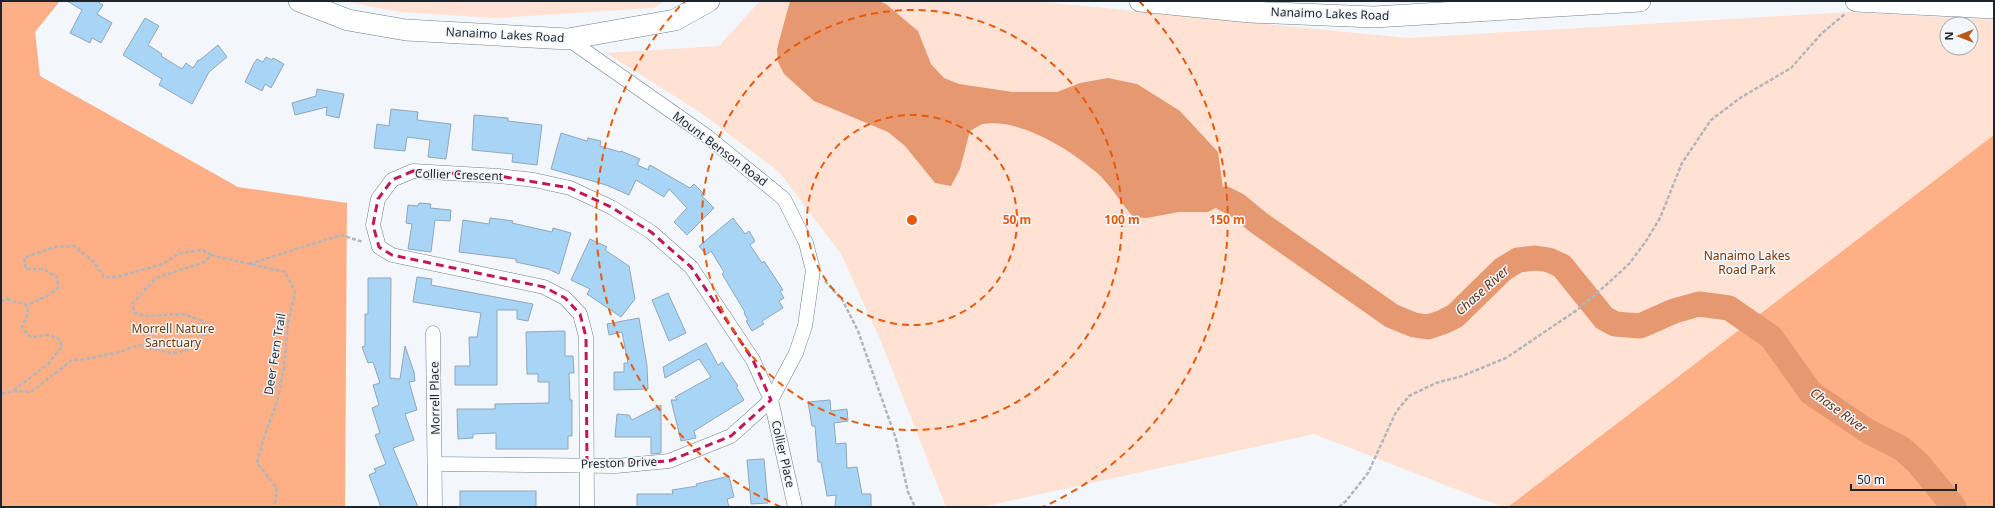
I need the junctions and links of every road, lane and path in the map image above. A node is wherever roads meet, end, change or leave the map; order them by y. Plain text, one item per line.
1 (299, 1) edge
2 (709, 1) edge
3 (1140, 1) edge
4 (1640, 1) edge
5 (1862, 1) edge
6 (1994, 8) edge
7 (568, 39) junction
8 (379, 247) junction
9 (211, 255) junction
10 (249, 264) junction
11 (812, 265) junction
12 (809, 299) joint
13 (1, 301) edge
14 (26, 305) junction
15 (433, 333) dead end
16 (14, 391) junction
17 (1, 394) edge
18 (771, 400) junction
19 (435, 464) junction
20 (587, 465) junction
21 (275, 507) edge
22 (435, 507) edge
23 (587, 507) edge
24 (795, 507) edge
25 (915, 507) edge
26 (1339, 507) edge

1 - 7 street, Nanaimo Lakes Road
2 - 7 street, Nanaimo Lakes Road
3 - 4 street, Nanaimo Lakes Road
5 - 6 street
5 - 26 path
7 - 11 street, Mount Benson Road
8 - 10 path
8 - 18 street, Collier Crescent
8 - 20 street
9 - 10 path, Deer Fern Trail
9 - 14 path, Deer Fern Trail
9 - 16 path
10 - 21 path, Deer Fern Trail
11 - 12 street, Mount Benson Road
11 - 25 path
12 - 18 street, Preston Drive
13 - 14 path
14 - 16 path
15 - 19 street, Morrell Place
16 - 17 path
18 - 20 street, Preston Drive
18 - 24 street, Collier Place
19 - 20 street, Preston Drive
19 - 22 street, Morrell Place
20 - 23 street

